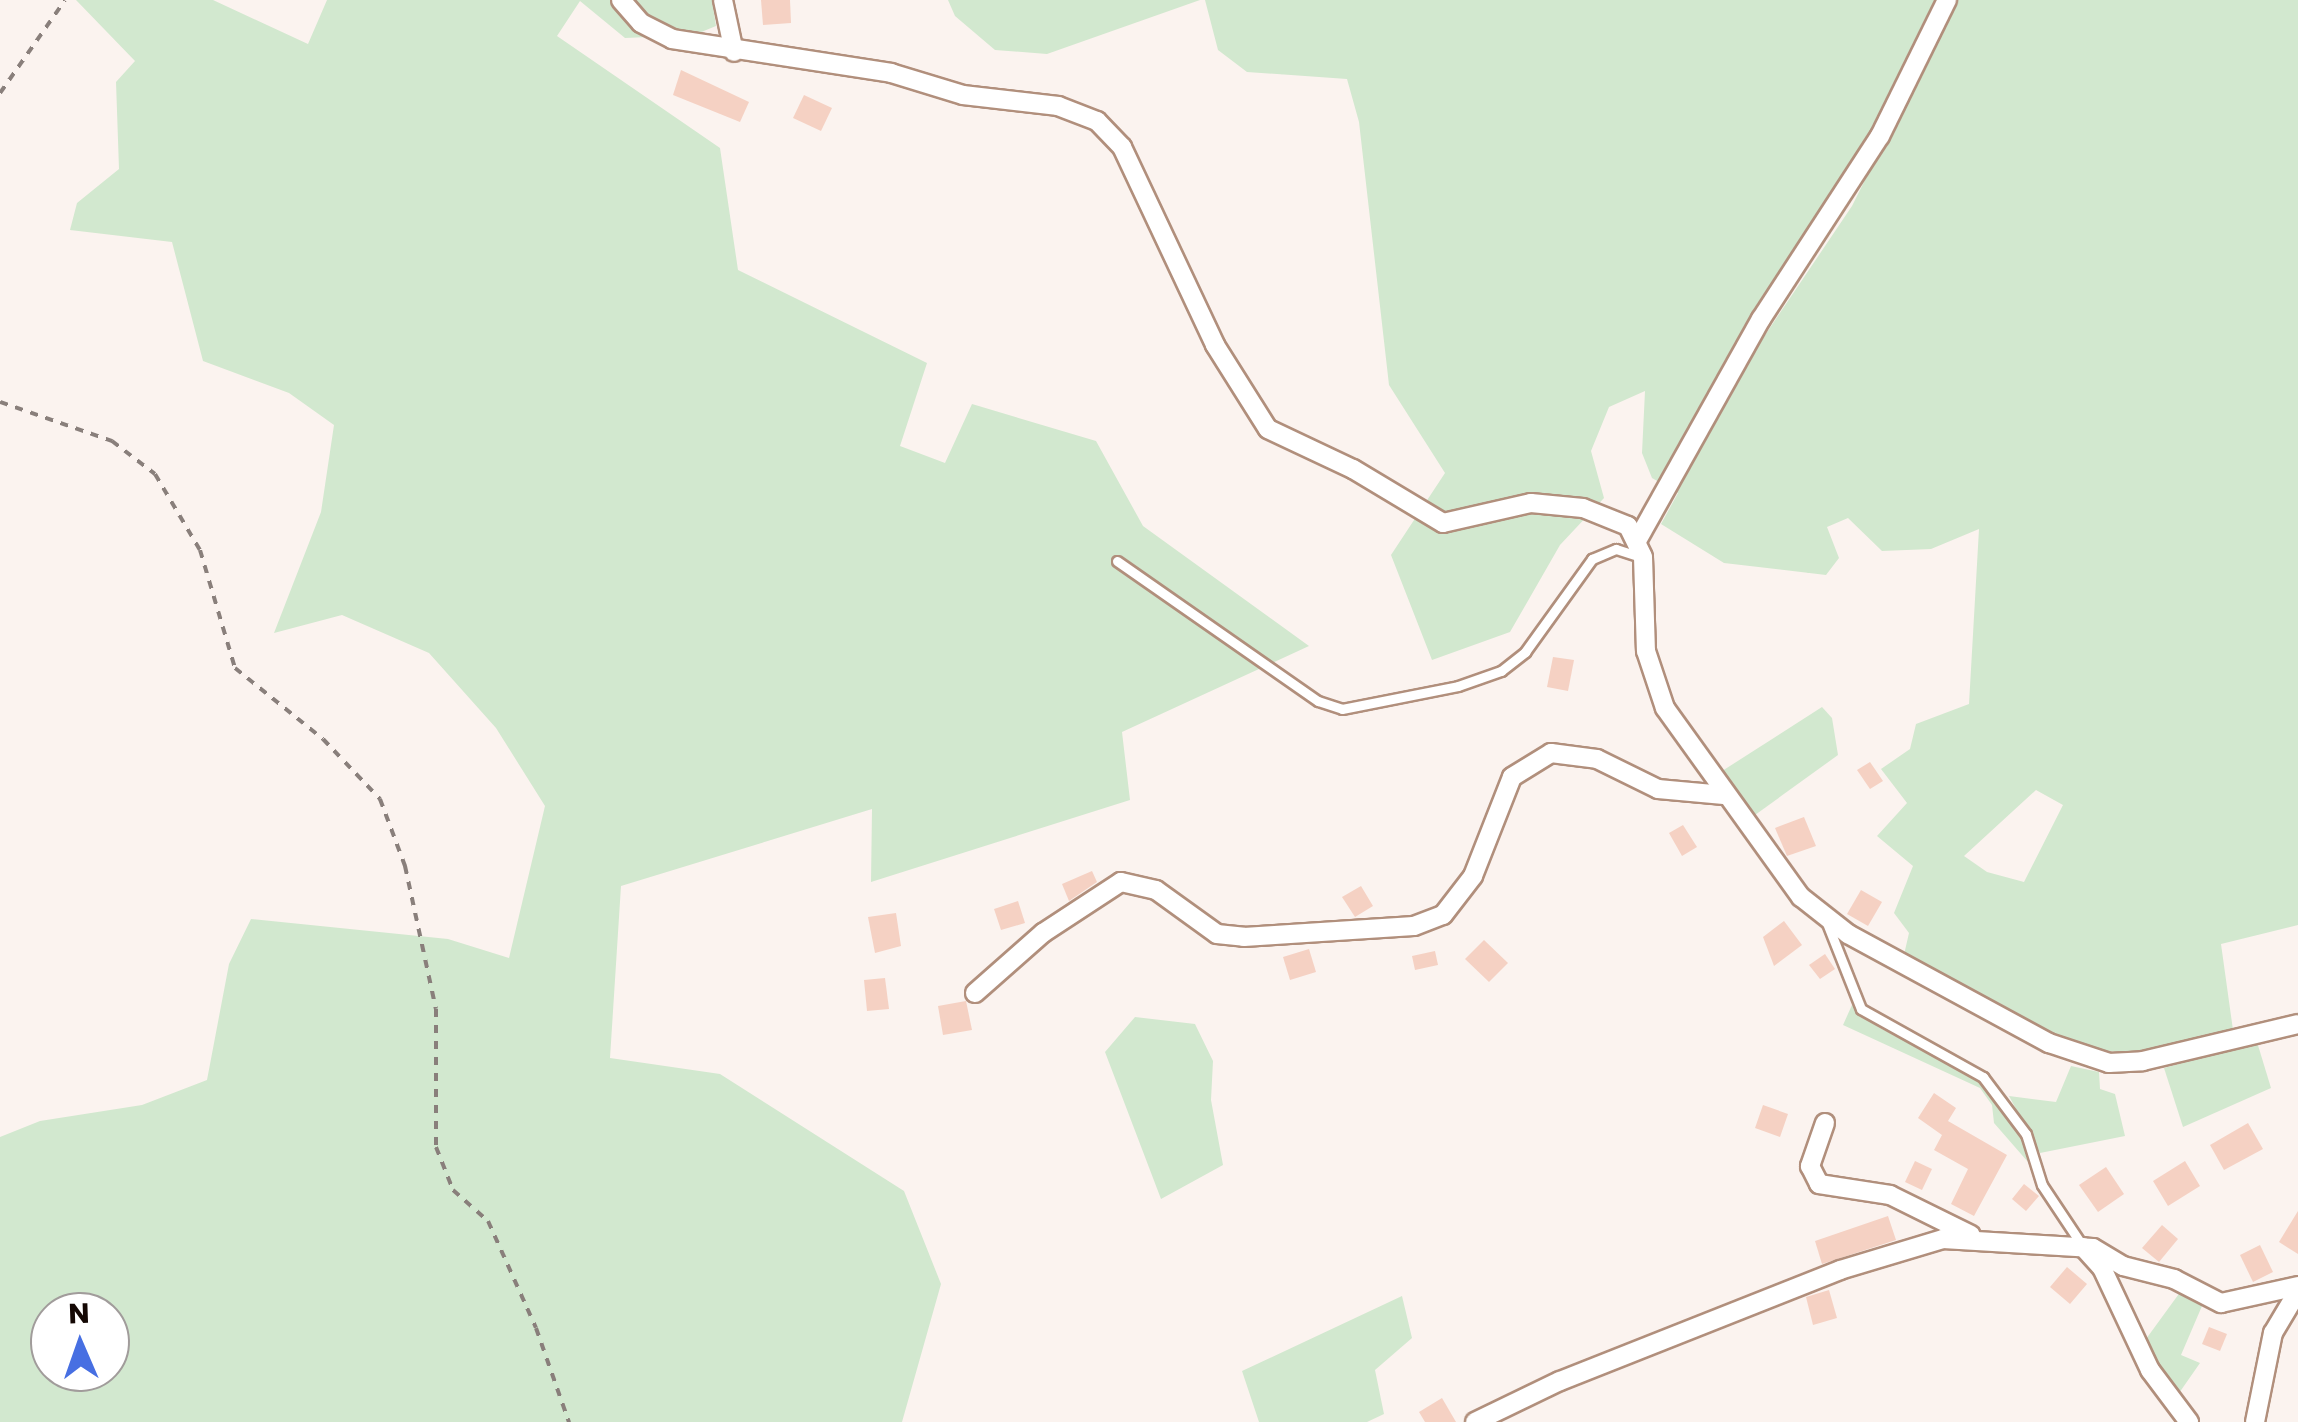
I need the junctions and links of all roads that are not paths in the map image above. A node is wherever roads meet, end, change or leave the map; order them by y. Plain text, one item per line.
1 (622, 0) edge
2 (722, 0) edge
3 (1947, 0) edge
4 (734, 52) junction
5 (1640, 548) junction
6 (1117, 561) dead end
7 (1724, 795) junction
8 (1826, 921) junction
9 (975, 993) dead end
10 (2298, 1024) edge
11 (1824, 1123) dead end
12 (1972, 1236) junction
13 (2083, 1247) junction
14 (2298, 1288) edge
15 (1475, 1422) edge
16 (2189, 1422) edge
17 (2255, 1422) edge

1 - 4 street
2 - 4 street
3 - 5 street
4 - 5 street
5 - 6 lane
5 - 7 street
7 - 8 street
7 - 9 street
8 - 10 street
8 - 13 lane
11 - 12 street
12 - 13 street
12 - 15 street
13 - 14 street
13 - 16 street
14 - 17 street

